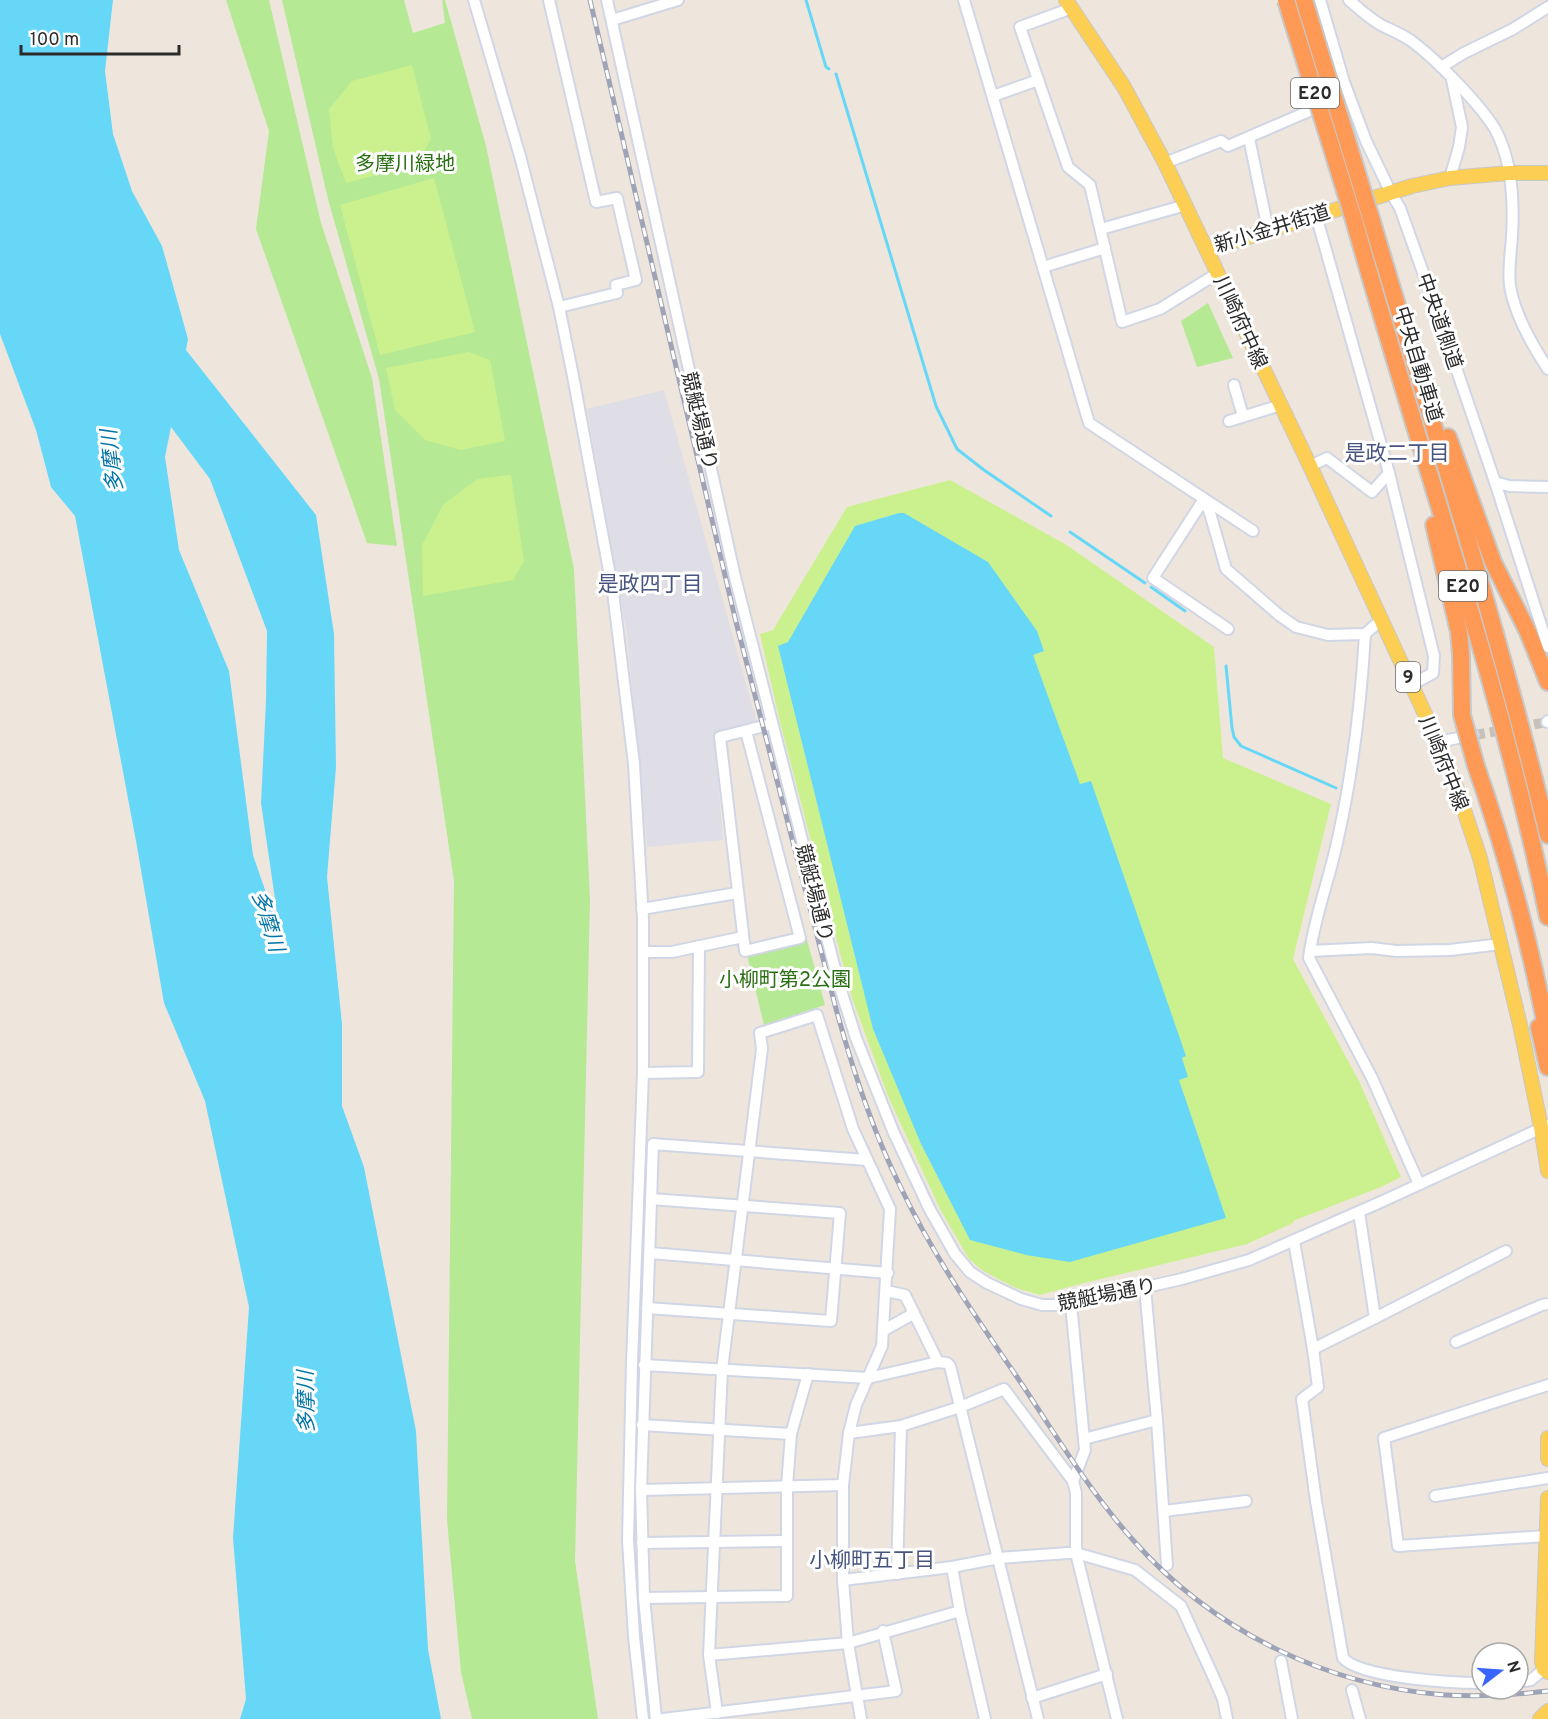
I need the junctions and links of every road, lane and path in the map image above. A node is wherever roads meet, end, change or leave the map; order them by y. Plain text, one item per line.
1 (474, 0) edge
2 (549, 0) edge
3 (607, 0) edge
4 (678, 0) edge
5 (964, 0) edge
6 (1286, 0) edge
7 (1304, 0) edge
8 (1320, 0) edge
9 (1349, 0) edge
10 (1070, 4) edge
11 (1548, 7) edge
12 (612, 20) junction
13 (1441, 67) junction
14 (1038, 80) junction
15 (1452, 80) junction
16 (1349, 95) junction
17 (993, 96) junction
18 (1249, 138) junction
19 (1165, 163) junction
20 (1509, 173) junction
21 (1548, 173) edge
22 (1450, 178) junction
23 (1390, 193) junction
24 (1186, 205) junction
25 (1316, 215) junction
26 (1101, 229) junction
27 (1268, 230) junction
28 (1380, 247) junction
29 (1105, 249) junction
30 (1207, 250) junction
31 (1365, 260) junction
32 (1043, 267) junction
33 (1218, 273) junction
34 (558, 307) junction
35 (1548, 369) edge
36 (1234, 385) dead end
37 (1281, 405) junction
38 (1244, 416) junction
39 (1229, 421) dead end
40 (1310, 465) junction
41 (1389, 472) junction
42 (1495, 482) junction
43 (1548, 488) edge
44 (1204, 499) junction
45 (1253, 531) dead end
46 (1381, 620) junction
47 (1228, 629) dead end
48 (1365, 634) junction
49 (1548, 647) edge
50 (1548, 682) edge
51 (1412, 685) junction
52 (772, 724) junction
53 (746, 731) junction
54 (1475, 735) tunnel mouth
55 (1438, 742) junction
56 (1548, 835) edge
57 (737, 893) junction
58 (642, 909) junction
59 (1548, 916) edge
60 (743, 938) junction
61 (1501, 944) junction
62 (699, 946) junction
63 (1310, 951) junction
64 (643, 952) junction
65 (1539, 991) junction
66 (1548, 1036) edge
67 (1548, 1067) edge
68 (643, 1073) junction
69 (1545, 1126) edge
70 (749, 1152) junction
71 (867, 1160) junction
72 (1548, 1171) edge
73 (1419, 1184) junction
74 (651, 1199) junction
75 (741, 1206) junction
76 (1359, 1212) junction
77 (1294, 1241) junction
78 (1506, 1251) dead end
79 (650, 1253) junction
80 (735, 1260) junction
81 (835, 1269) junction
82 (888, 1273) junction
83 (1145, 1288) junction
84 (886, 1291) junction
85 (1071, 1304) junction
86 (1548, 1304) edge
87 (647, 1308) junction
88 (728, 1314) junction
89 (913, 1314) junction
90 (1375, 1318) junction
91 (884, 1330) junction
92 (1456, 1342) dead end
93 (1313, 1349) junction
94 (938, 1362) junction
95 (644, 1365) junction
96 (722, 1370) junction
97 (808, 1374) junction
98 (868, 1378) junction
99 (1548, 1385) edge
100 (960, 1407) junction
101 (1157, 1420) junction
102 (642, 1425) junction
103 (901, 1426) junction
104 (720, 1429) junction
105 (849, 1433) junction
106 (790, 1434) junction
107 (1084, 1438) junction
108 (1548, 1438) edge
109 (1548, 1459) edge
110 (1548, 1478) edge
111 (1073, 1480) junction
112 (843, 1485) junction
113 (787, 1486) junction
114 (717, 1488) junction
115 (641, 1490) junction
116 (1434, 1496) dead end
117 (1548, 1498) edge
118 (1246, 1502) dead end
119 (1164, 1511) junction
120 (1546, 1536) junction
121 (787, 1541) junction
122 (715, 1542) junction
123 (642, 1543) junction
124 (1076, 1553) junction
125 (999, 1558) junction
126 (1167, 1565) dead end
127 (952, 1567) junction
128 (897, 1574) junction
129 (843, 1580) junction
130 (713, 1597) junction
131 (644, 1598) junction
132 (960, 1611) junction
133 (884, 1631) junction
134 (848, 1643) junction
135 (709, 1655) junction
136 (1281, 1661) dead end
137 (1546, 1670) edge
138 (1107, 1674) junction
139 (1530, 1680) edge
140 (1470, 1683) edge
141 (1352, 1690) dead end
142 (856, 1696) junction
143 (1032, 1698) junction
144 (1548, 1711) edge
145 (717, 1713) junction
146 (643, 1719) edge
147 (656, 1719) edge
148 (663, 1719) edge
149 (861, 1719) edge
150 (985, 1719) edge
151 (1038, 1719) edge
152 (1117, 1719) edge
153 (1227, 1719) edge
154 (1292, 1719) edge
155 (1360, 1719) edge
156 (1540, 1719) edge

1 - 34 street
2 - 34 street
3 - 12 street, 競艇場通り
4 - 12 street
5 - 17 street
6 - 31 highway, 中央自動車道 / E20, bridge
7 - 28 highway, 中央自動車道 / E20, bridge
8 - 16 street, 中央道側道
9 - 13 street
10 - 14 street
10 - 19 main road, 新小金井街道
11 - 13 street
12 - 52 street, 競艇場通り
13 - 15 street
14 - 17 street
14 - 26 street
15 - 20 street
15 - 22 street
16 - 18 street
16 - 23 street, 中央道側道
17 - 32 street
18 - 19 street
18 - 27 street
19 - 24 main road, 新小金井街道
20 - 21 main road, 新小金井街道
20 - 22 main road, 新小金井街道
20 - 35 street
22 - 23 main road, 新小金井街道
23 - 25 main road, 新小金井街道
23 - 42 street, 中央道側道
24 - 26 street
24 - 30 main road, 新小金井街道
25 - 27 main road, 新小金井街道
25 - 41 street
26 - 29 street
27 - 30 main road, 新小金井街道
28 - 50 highway
28 - 56 highway, 中央自動車道 / E20
29 - 32 street
29 - 33 street
30 - 33 main road, 川崎府中線 / 9
31 - 59 highway, 中央自動車道 / E20
31 - 65 highway, bridge
32 - 44 street
33 - 37 main road, 川崎府中線 / 9
34 - 58 street
36 - 38 street
37 - 38 street
37 - 40 main road, 川崎府中線 / 9
38 - 39 street
40 - 41 street
40 - 46 main road, 川崎府中線 / 9
41 - 51 street
42 - 43 street
42 - 49 street, 中央道側道
44 - 45 street
44 - 47 street
44 - 48 street
46 - 48 street
46 - 51 main road, 川崎府中線 / 9
48 - 63 street
51 - 55 main road, 川崎府中線 / 9
52 - 53 street
52 - 85 street, 競艇場通り
53 - 57 street
53 - 60 street
54 - 55 street
55 - 61 main road, 川崎府中線 / 9
57 - 58 street
57 - 60 street
58 - 64 street
60 - 62 street
61 - 63 street
61 - 69 main road, 川崎府中線 / 9
62 - 64 street
62 - 68 street
63 - 73 street
64 - 68 street
65 - 66 highway
65 - 67 highway
68 - 146 street
69 - 72 main road, 川崎府中線 / 9
69 - 73 street, 競艇場通り
70 - 71 street
70 - 71 street
70 - 74 street
70 - 75 street
71 - 82 street
73 - 76 street, 競艇場通り
74 - 75 street
74 - 79 street
75 - 80 street
75 - 81 street
76 - 77 street, 競艇場通り
76 - 90 street
77 - 83 street, 競艇場通り
77 - 93 street
78 - 90 street
79 - 80 street
79 - 87 street
80 - 81 street
80 - 88 street
81 - 82 street
81 - 88 street
82 - 84 street
83 - 85 street, 競艇場通り
83 - 101 street
84 - 89 street
84 - 91 street
85 - 107 street
86 - 92 street
87 - 88 street
87 - 95 street
88 - 96 street
89 - 91 street
89 - 94 street
90 - 93 street
91 - 98 street
93 - 140 street
94 - 98 street
94 - 100 street
95 - 96 street
95 - 102 street
96 - 97 street
96 - 104 street
97 - 98 street
97 - 106 street
98 - 105 street
99 - 120 street
100 - 103 street
100 - 111 street
100 - 125 street
101 - 107 street
101 - 119 street
102 - 104 street
102 - 115 street
103 - 105 street
103 - 128 street
104 - 106 street
104 - 114 street
105 - 112 street
106 - 113 street
107 - 111 street
108 - 109 main road
110 - 116 street
111 - 124 street
112 - 113 street
112 - 129 street
113 - 114 street
113 - 121 street
114 - 115 street
114 - 122 street
115 - 123 street
117 - 120 main road
118 - 119 street
119 - 126 street
120 - 137 main road
121 - 122 street
121 - 130 street
122 - 123 street
122 - 130 street
123 - 131 street
124 - 125 street
124 - 138 street
124 - 153 street
125 - 127 street
125 - 143 street
127 - 128 street
127 - 132 street
128 - 129 street
129 - 134 street
130 - 131 street
130 - 135 street
131 - 147 street
132 - 133 street
132 - 150 street
133 - 134 street
133 - 142 street
134 - 135 street
134 - 142 street
135 - 145 street
136 - 154 street
137 - 139 street
138 - 143 street
138 - 152 street
141 - 155 street
142 - 145 street
142 - 149 street
143 - 151 street
144 - 156 main road
145 - 148 street

